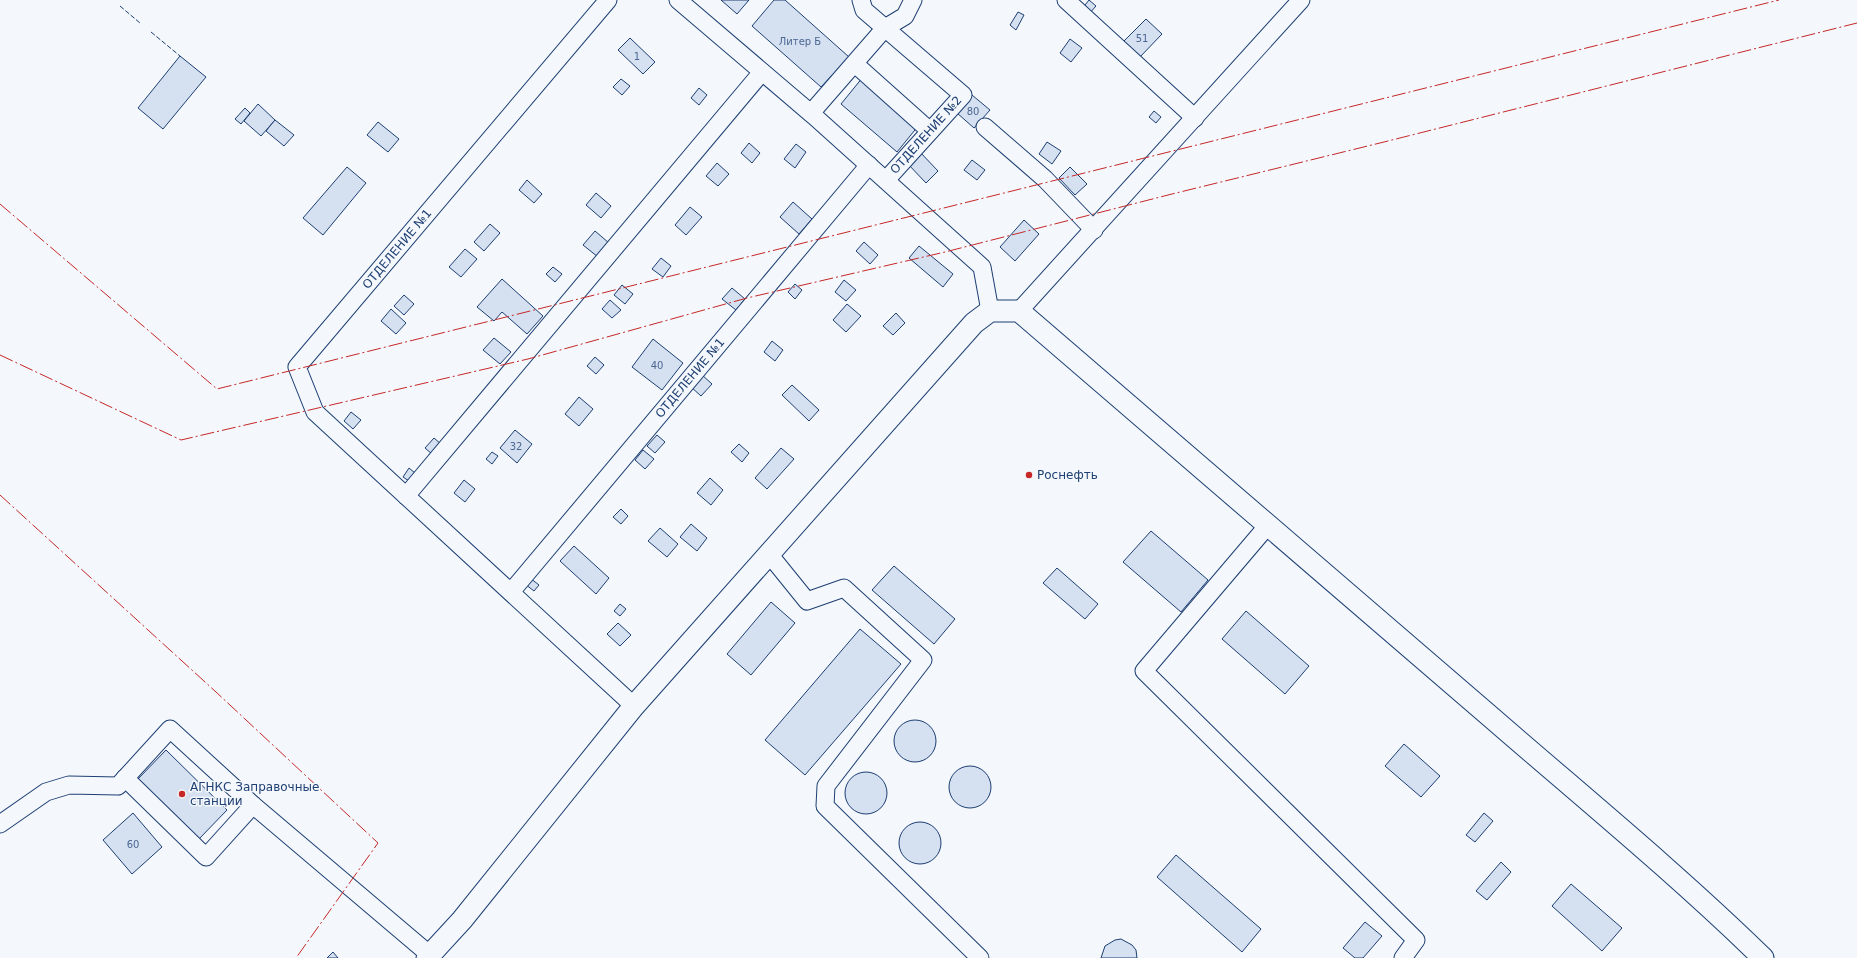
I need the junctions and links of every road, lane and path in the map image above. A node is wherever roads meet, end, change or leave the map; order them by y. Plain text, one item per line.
1 (608, 0) edge
2 (678, 0) edge
3 (861, 0) edge
4 (913, 0) edge
5 (1066, 0) edge
6 (1299, 1) edge
7 (885, 28) junction
8 (854, 64) junction
9 (762, 72) junction
10 (811, 113) junction
11 (1195, 118) junction
12 (985, 127) dead end
13 (930, 131) junction
14 (869, 165) junction
15 (886, 180) junction
16 (1094, 230) junction
17 (1019, 311) junction
18 (990, 312) junction
19 (406, 496) junction
20 (1269, 524) junction
21 (769, 554) junction
22 (511, 592) junction
23 (634, 706) junction
24 (125, 778) junction
25 (253, 805) junction
26 (0, 824) edge
27 (429, 956) edge
28 (980, 958) edge
29 (1403, 958) edge
30 (1763, 958) edge

1 - 19 street, ОТДЕЛЕНИЕ №1
2 - 9 street
3 - 7 street, ОТДЕЛЕНИЕ №2
4 - 7 street
5 - 11 street
6 - 11 street
7 - 8 street
7 - 13 street, ОТДЕЛЕНИЕ №2
8 - 10 street
8 - 13 street
9 - 10 street
9 - 19 street
10 - 14 street
11 - 16 street
12 - 16 street
13 - 15 street, ОТДЕЛЕНИЕ №2
14 - 15 street
14 - 22 street, ОТДЕЛЕНИЕ №1
15 - 18 street
16 - 17 street
17 - 18 main road
17 - 20 main road
18 - 21 main road
19 - 22 street, ОТДЕЛЕНИЕ №1
20 - 29 street
20 - 30 main road
21 - 23 main road
21 - 28 street
22 - 23 street, ОТДЕЛЕНИЕ №1
23 - 27 main road
24 - 25 street
24 - 25 street
24 - 26 street
25 - 27 street

